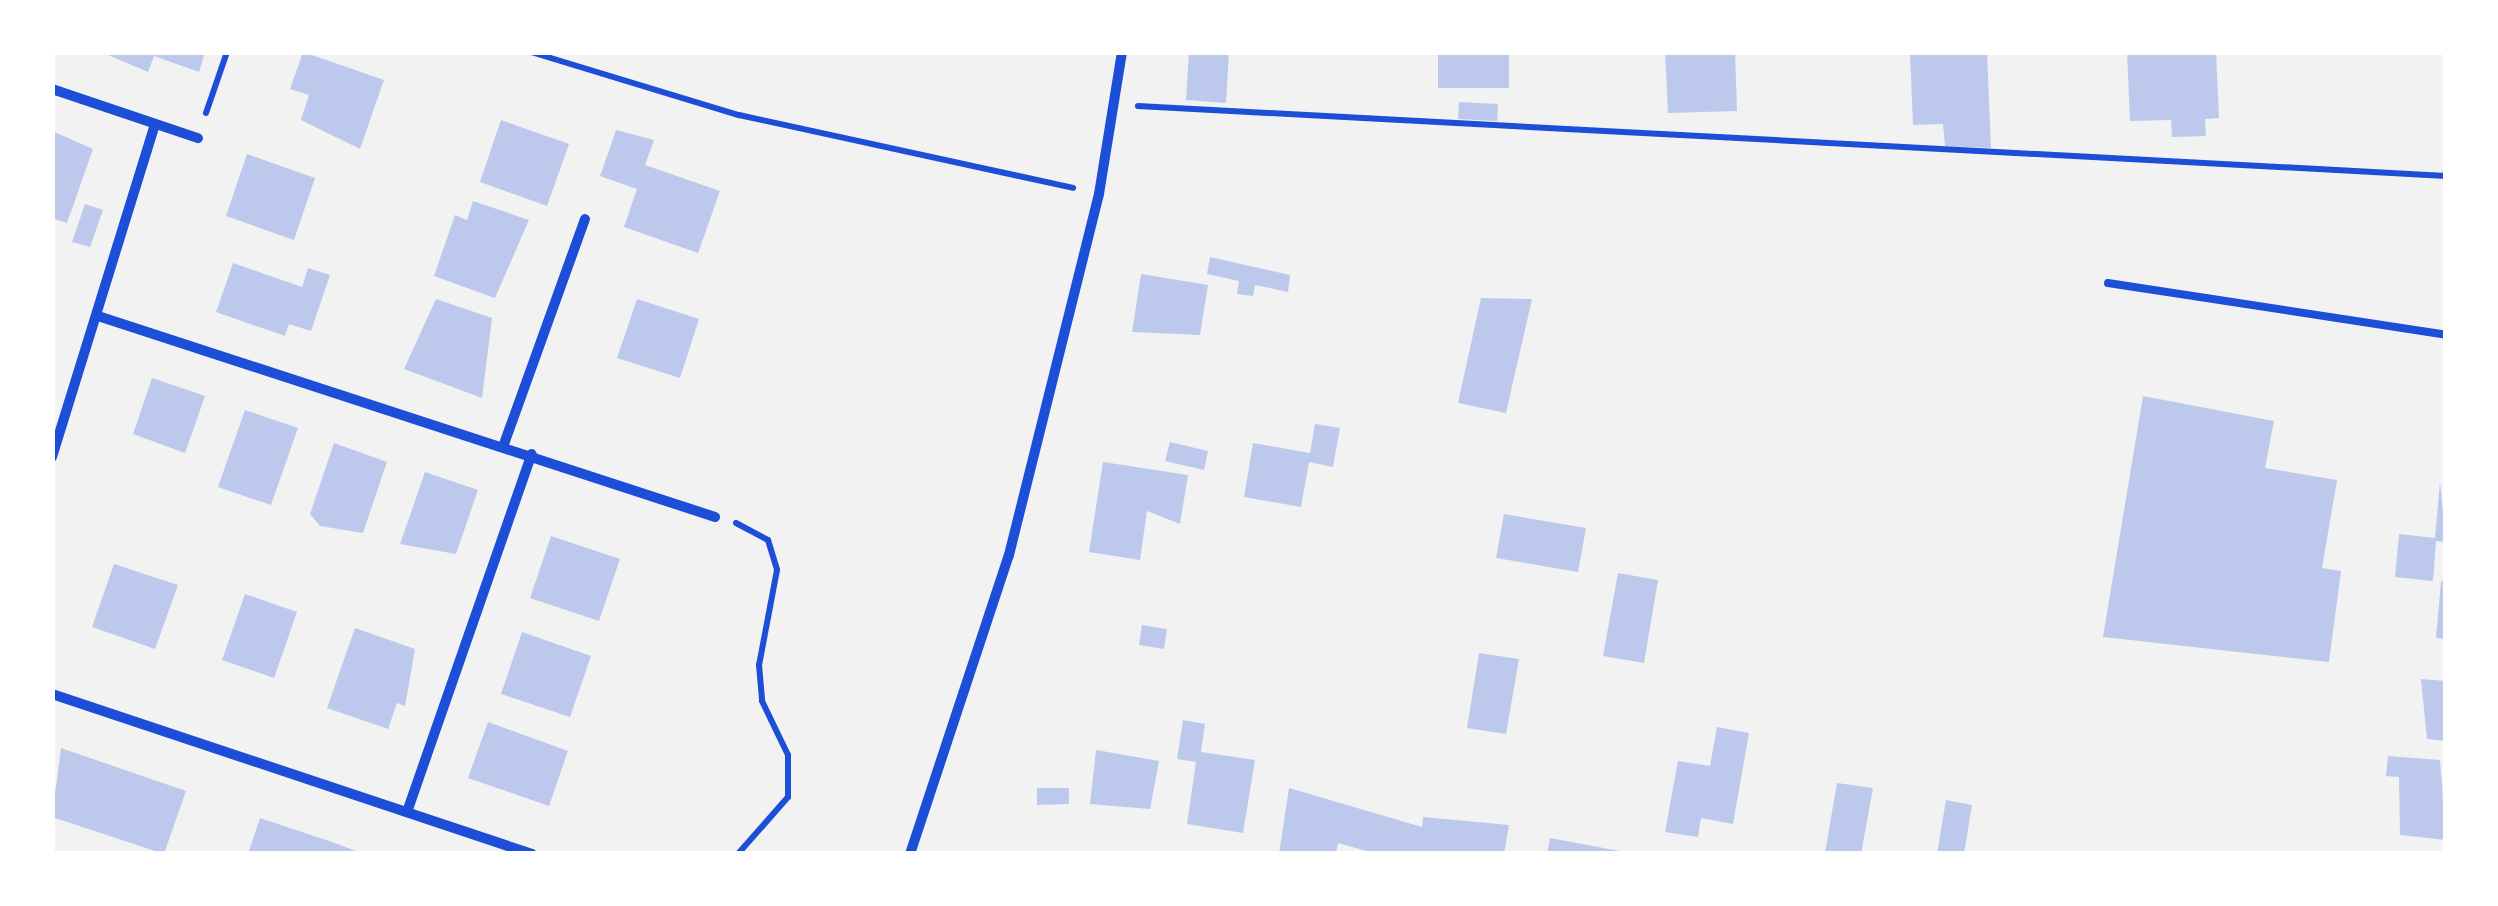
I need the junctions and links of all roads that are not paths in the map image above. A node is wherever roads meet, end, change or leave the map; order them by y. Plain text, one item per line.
1 (1122, 52) edge
2 (52, 89) edge
3 (155, 125) junction
4 (198, 138) road end
5 (585, 219) dead end
6 (2108, 283) dead end
7 (98, 316) junction
8 (2446, 335) edge
9 (504, 444) junction
10 (532, 454) junction
11 (52, 458) edge
12 (716, 517) road end
13 (52, 694) edge
14 (407, 812) junction
15 (532, 854) edge
16 (910, 854) edge

1 - 16 street
2 - 3 street
3 - 4 street
3 - 7 street
5 - 9 street
6 - 8 lane
7 - 9 street
7 - 11 street
9 - 10 street
10 - 12 street
10 - 14 street
13 - 14 street
14 - 15 street

